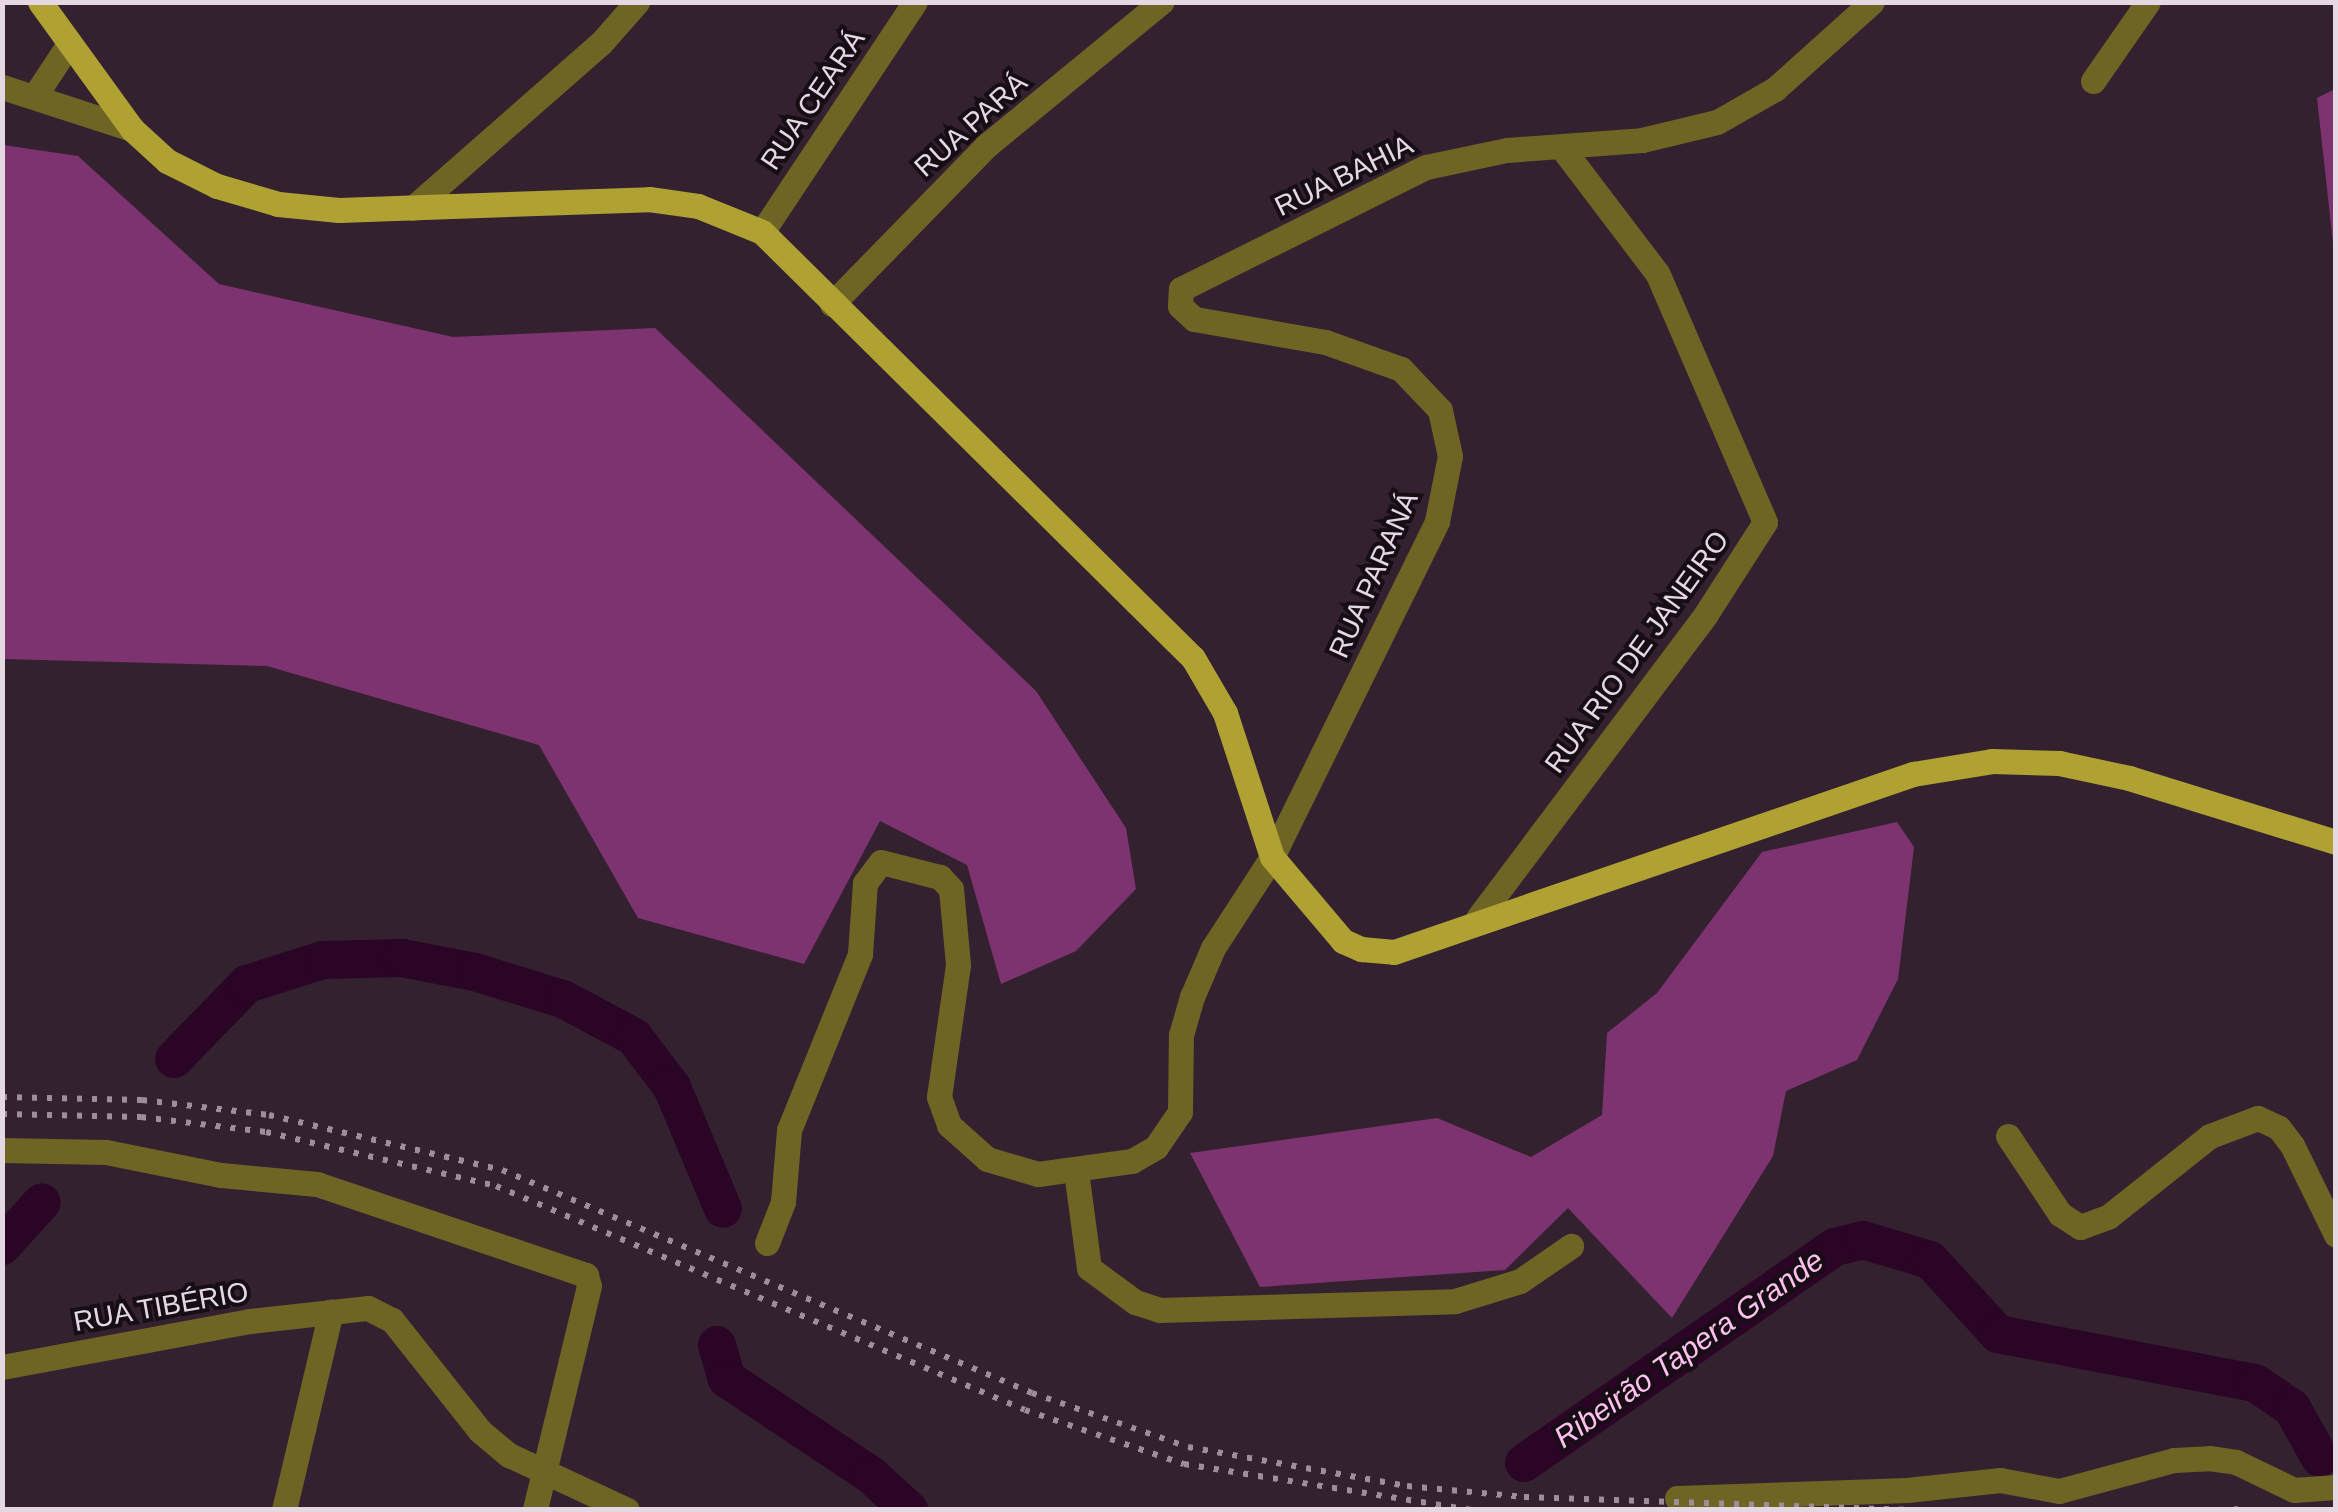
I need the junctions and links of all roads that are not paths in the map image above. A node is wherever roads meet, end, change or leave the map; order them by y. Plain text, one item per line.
1 (40, 2) edge
2 (637, 2) edge
3 (915, 2) edge
4 (1161, 2) edge
5 (1872, 2) edge
6 (2148, 2) edge
7 (69, 44) junction
8 (2093, 81) dead end
9 (2, 87) edge
10 (36, 94) junction
11 (132, 130) junction
12 (1562, 148) junction
13 (413, 208) junction
14 (762, 232) junction
15 (1218, 270) joint
16 (832, 304) junction
17 (2336, 842) edge
18 (1272, 857) junction
19 (1478, 918) junction
20 (2008, 1136) dead end
21 (2, 1150) edge
22 (1076, 1171) junction
23 (2336, 1235) edge
24 (767, 1243) dead end
25 (1571, 1246) dead end
26 (331, 1311) junction
27 (2, 1367) edge
28 (542, 1474) junction
29 (2336, 1486) edge
30 (1677, 1498) dead end
31 (284, 1510) edge
32 (535, 1510) edge
33 (627, 1510) edge

1 - 7 main road
2 - 13 street
3 - 14 street, RUA CEARÁ
4 - 16 street, RUA PARÁ
5 - 12 street, RUA BAHIA
6 - 8 street
7 - 10 street
7 - 11 main road
9 - 10 street
10 - 11 street
11 - 13 main road
12 - 15 street, RUA BAHIA
12 - 19 street, RUA RIO DE JANEIRO
13 - 14 main road
14 - 16 main road
15 - 18 street, RUA PARANÁ
16 - 18 main road
17 - 19 main road
18 - 19 main road
18 - 22 street
20 - 23 street
21 - 28 street
22 - 24 street
22 - 25 street
26 - 27 street, RUA TIBÉRIO
26 - 28 street, RUA TIBÉRIO
26 - 31 street
28 - 32 street
28 - 33 street
29 - 30 street

